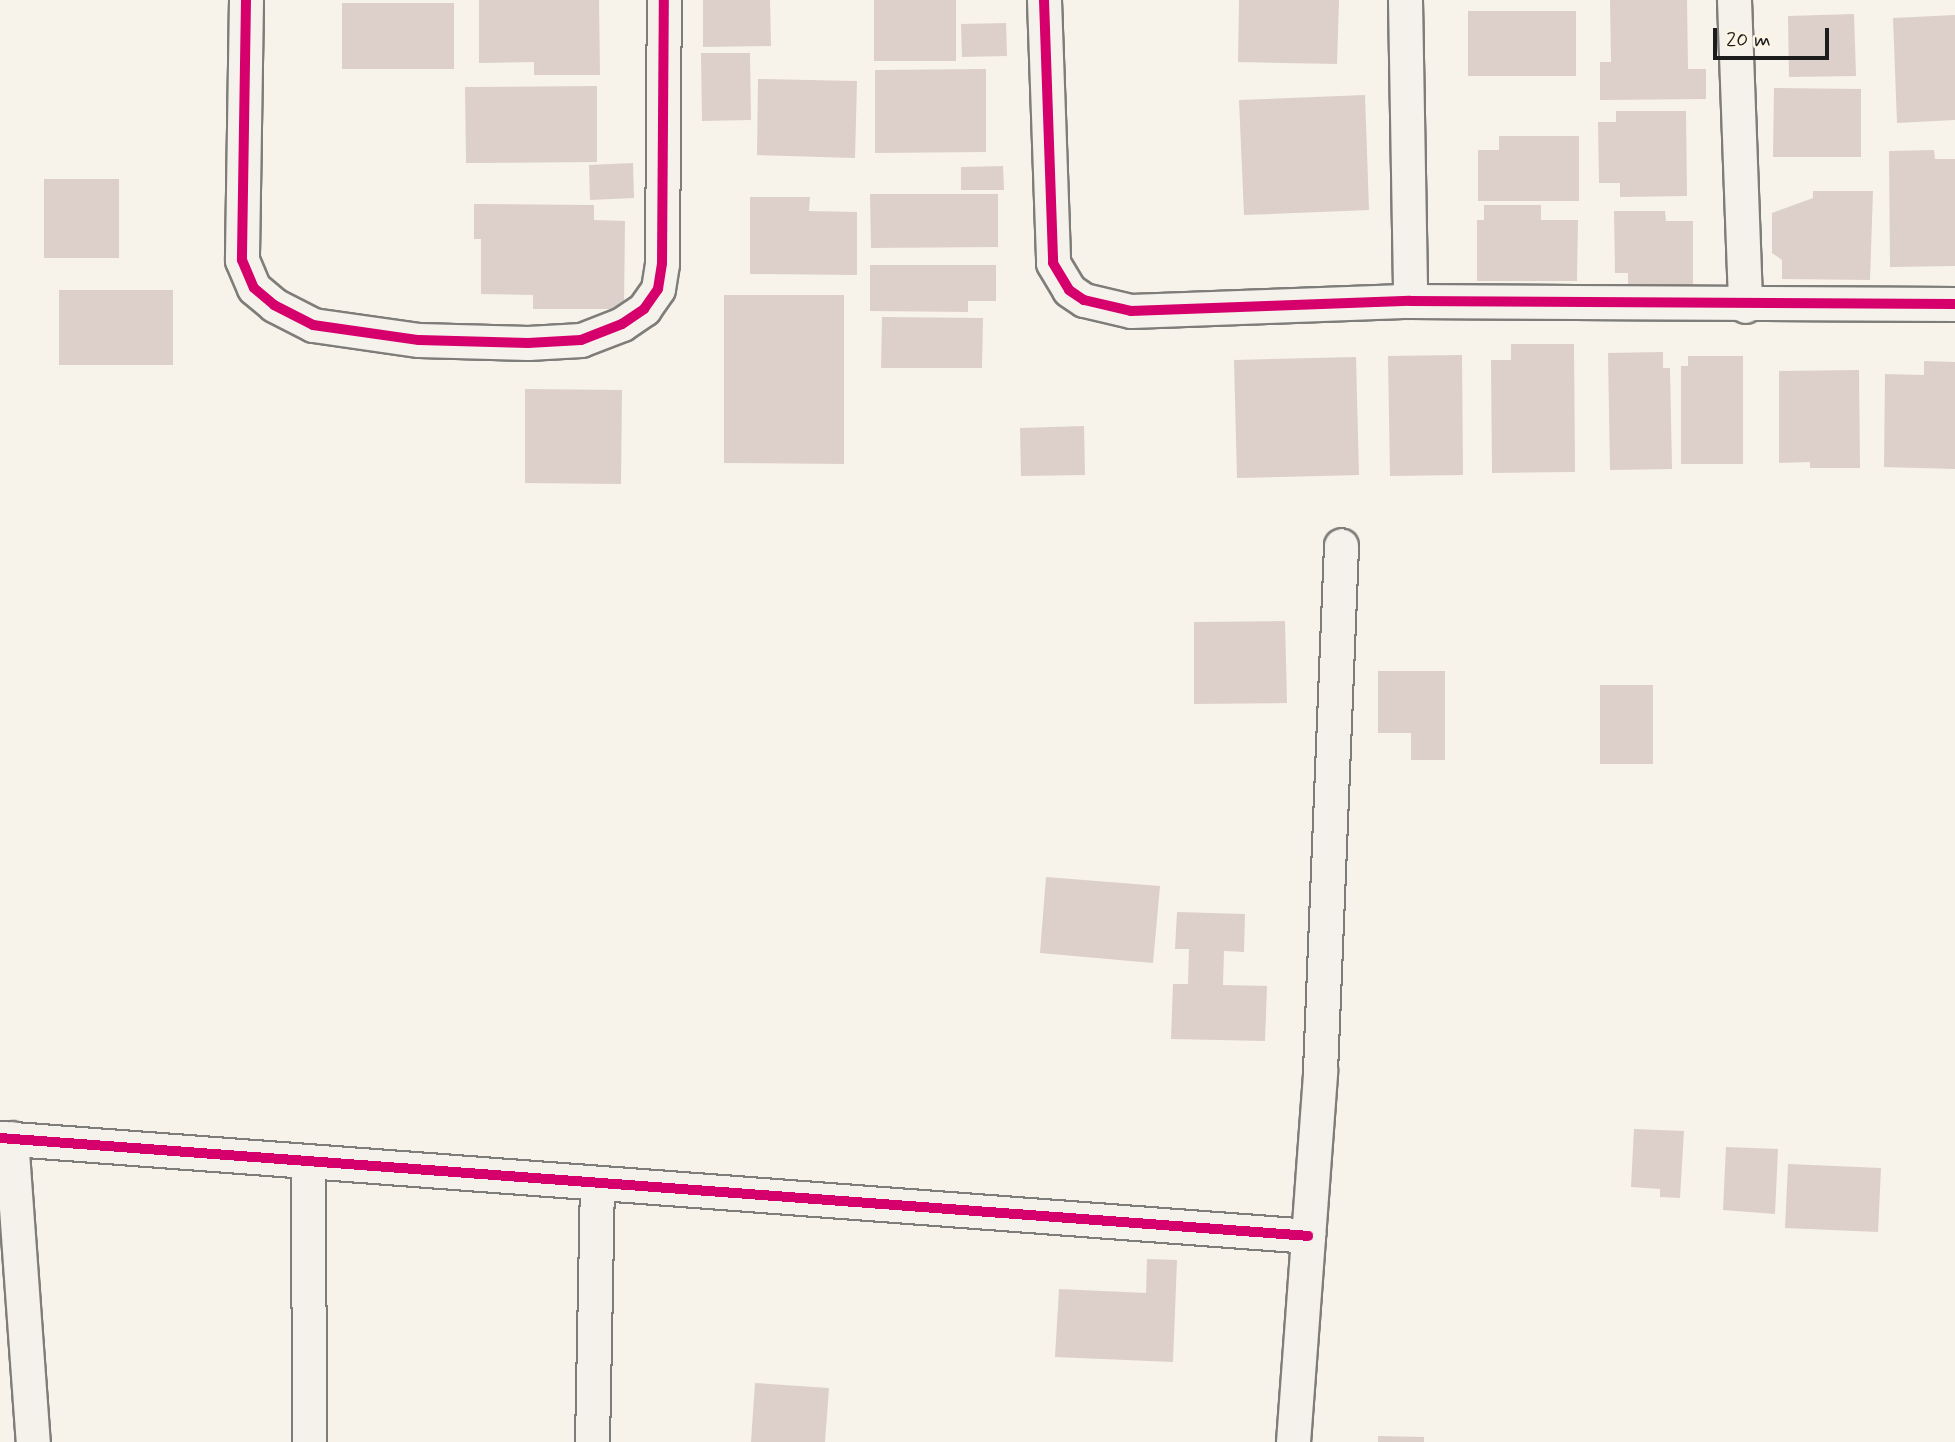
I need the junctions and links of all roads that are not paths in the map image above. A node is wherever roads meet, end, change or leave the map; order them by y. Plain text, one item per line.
1 (246, 0) edge
2 (664, 0) edge
3 (1044, 0) edge
4 (1405, 0) edge
5 (1734, 0) edge
6 (1410, 301) junction
7 (1955, 304) edge
8 (1745, 306) junction
9 (1341, 545) dead end
10 (6, 1138) edge
11 (308, 1161) junction
12 (597, 1183) junction
13 (1308, 1236) junction
14 (33, 1442) edge
15 (309, 1442) edge
16 (592, 1442) edge
17 (1293, 1442) edge

1 - 2 street
3 - 6 street
4 - 6 street
5 - 8 street
6 - 8 street
7 - 8 street
9 - 13 street
10 - 11 street
10 - 14 street
11 - 12 street
11 - 15 street
12 - 13 street
12 - 16 street
13 - 17 street

